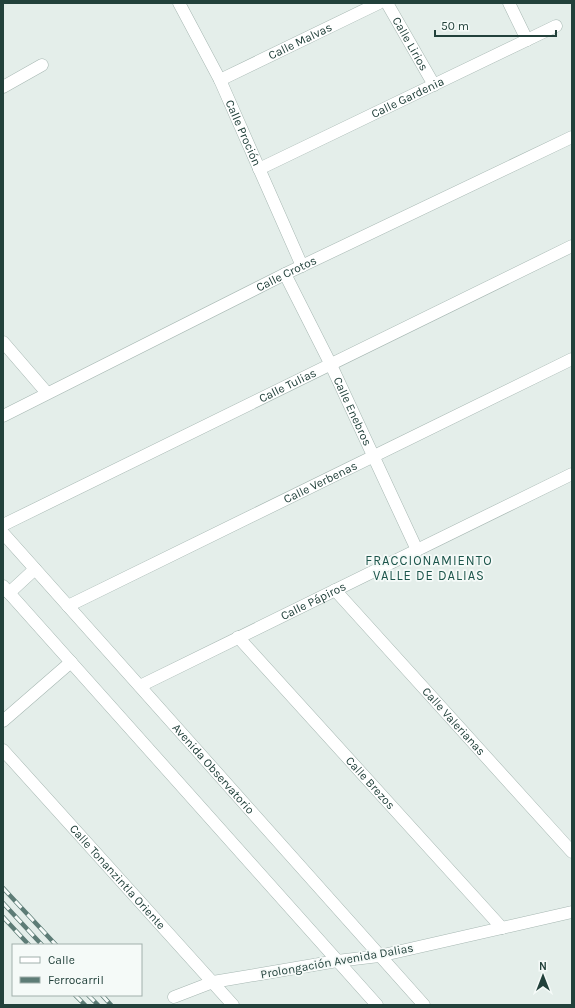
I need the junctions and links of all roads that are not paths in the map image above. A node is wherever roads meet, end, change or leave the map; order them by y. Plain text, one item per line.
1 (179, 3) edge
2 (379, 3) edge
3 (387, 3) edge
4 (509, 3) edge
5 (556, 26) dead end
6 (526, 40) junction
7 (42, 64) dead end
8 (220, 80) junction
9 (434, 85) junction
10 (3, 87) edge
11 (572, 137) edge
12 (259, 169) junction
13 (572, 246) edge
14 (302, 266) junction
15 (285, 274) junction
16 (3, 342) edge
17 (572, 358) edge
18 (331, 365) junction
19 (47, 393) junction
20 (3, 416) edge
21 (373, 456) junction
22 (572, 474) edge
23 (3, 525) edge
24 (3, 533) edge
25 (417, 550) junction
26 (35, 569) junction
27 (6, 589) edge
28 (335, 590) junction
29 (68, 606) junction
30 (238, 637) junction
31 (71, 662) junction
32 (140, 686) junction
33 (3, 721) edge
34 (3, 750) edge
35 (572, 852) edge
36 (572, 912) edge
37 (502, 928) junction
38 (379, 956) junction
39 (337, 961) junction
40 (213, 982) junction
41 (174, 997) dead end
42 (233, 1005) edge
43 (377, 1005) edge
44 (424, 1005) edge

1 - 8 street, Calle Proción
2 - 8 street, Calle Malvas
3 - 9 street, Calle Lirios
4 - 6 street
5 - 6 street, Calle Gardenia
6 - 9 street, Calle Gardenia
7 - 10 street
8 - 12 street, Calle Proción
9 - 12 street, Calle Gardenia
11 - 14 street, Calle Crotos
12 - 14 street, Calle Proción
13 - 18 street, Calle Tulias
14 - 15 street, Calle Crotos
15 - 18 street, Calle Enebros
15 - 19 street, Calle Crotos
16 - 19 street
17 - 21 street, Calle Verbenas
18 - 21 street, Calle Enebros
18 - 23 street, Calle Tulias
19 - 20 street, Calle Crotos
21 - 25 street, Calle Enebros
21 - 29 street, Calle Verbenas
22 - 25 street, Calle Pápiros
24 - 26 street, Avenida Observatorio
25 - 28 street, Calle Pápiros
26 - 27 street
26 - 29 street, Avenida Observatorio
27 - 31 street
28 - 30 street, Calle Pápiros
28 - 35 street, Calle Valerianas
29 - 32 street, Avenida Observatorio
30 - 32 street, Calle Pápiros
30 - 37 street, Calle Brezos
31 - 33 street
31 - 39 street
32 - 38 street, Avenida Observatorio
34 - 40 street, Calle Tonanzintla Oriente
36 - 37 street, Prolongación Avenida Dalias
37 - 38 street, Prolongación Avenida Dalias
38 - 39 street, Prolongación Avenida Dalias
38 - 44 street, Avenida Observatorio
39 - 40 street, Prolongación Avenida Dalias
39 - 43 street
40 - 41 street, Prolongación Avenida Dalias
40 - 42 street, Calle Tonanzintla Oriente

